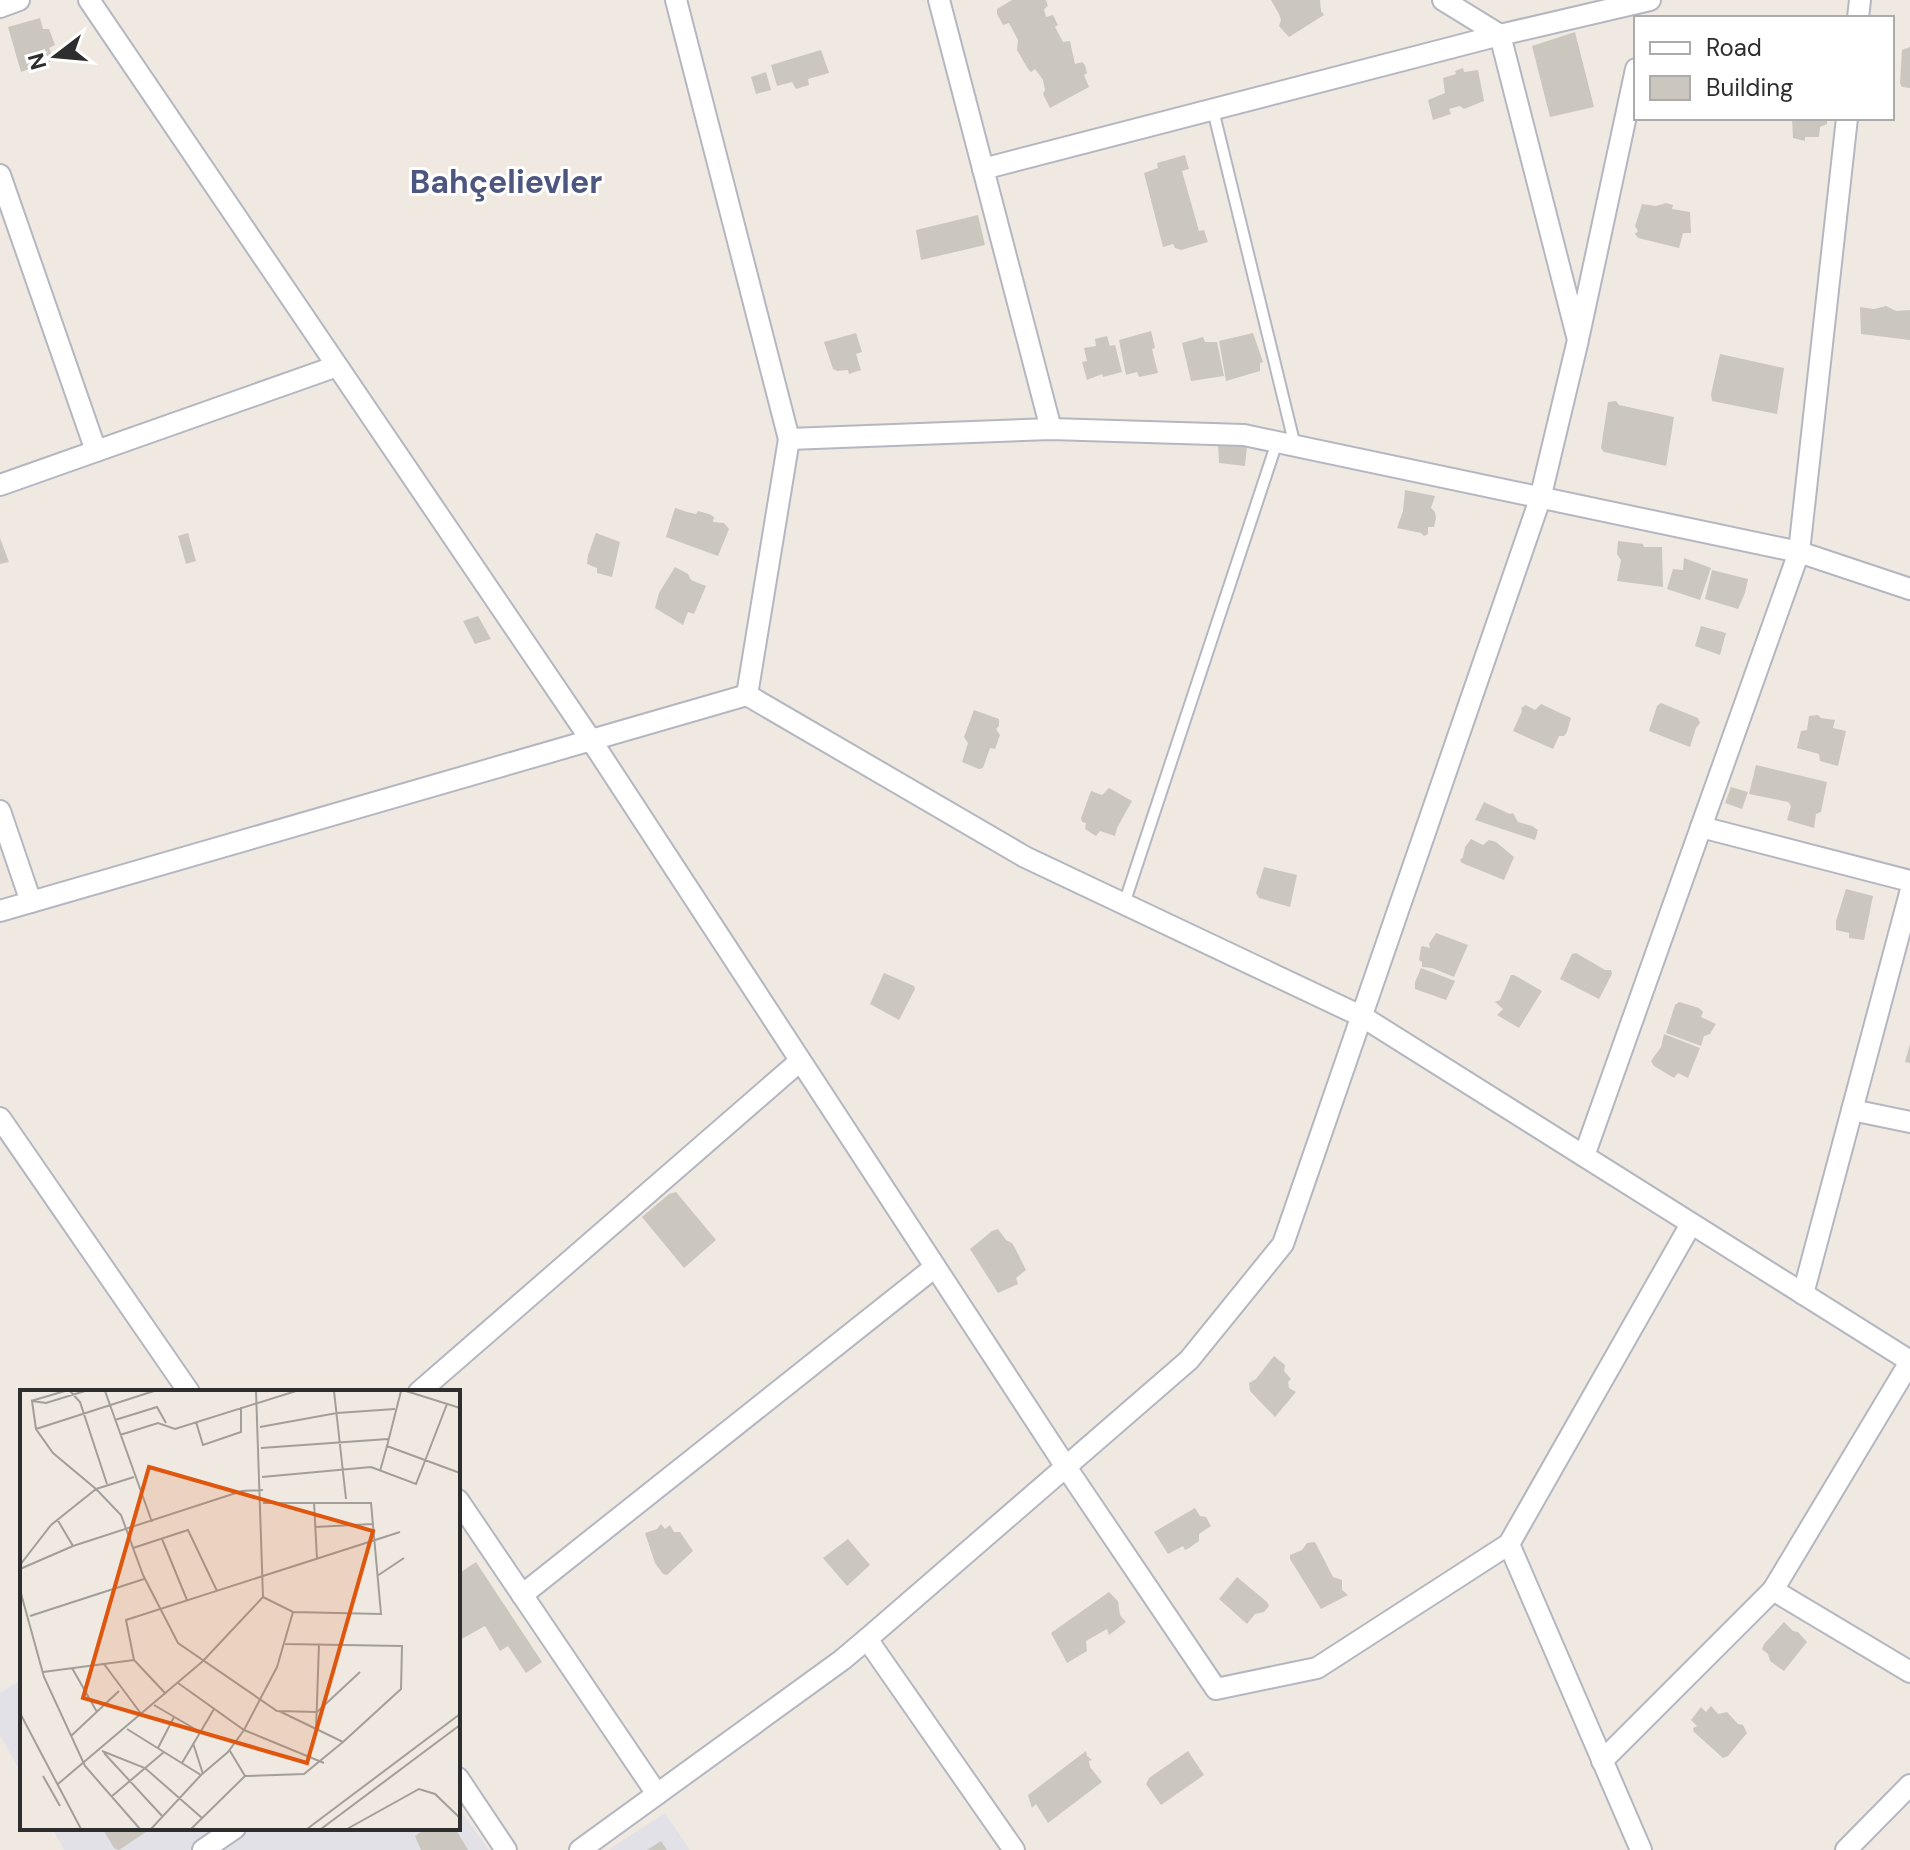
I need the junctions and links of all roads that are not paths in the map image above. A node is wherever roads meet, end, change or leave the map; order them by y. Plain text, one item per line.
1 (19, 0) edge
2 (89, 0) edge
3 (676, 0) edge
4 (939, 0) edge
5 (1443, 0) edge
6 (1650, 0) edge
7 (0, 7) edge
8 (1500, 35) junction
9 (1634, 78) edge
10 (1213, 110) junction
11 (1847, 120) edge
12 (983, 169) junction
13 (0, 175) edge
14 (1578, 340) junction
15 (337, 366) junction
16 (1051, 429) junction
17 (789, 439) junction
18 (1286, 444) junction
19 (96, 451) junction
20 (0, 485) edge
21 (1540, 499) junction
22 (1799, 552) junction
23 (1910, 589) edge
24 (747, 695) junction
25 (591, 740) junction
26 (0, 811) edge
27 (1701, 827) junction
28 (1910, 881) edge
29 (1910, 893) edge
30 (31, 902) junction
31 (1124, 904) junction
32 (0, 911) edge
33 (1363, 1017) junction
34 (800, 1061) junction
35 (1852, 1110) junction
36 (0, 1118) edge
37 (1910, 1122) edge
38 (1584, 1156) junction
39 (1691, 1224) junction
40 (935, 1267) junction
41 (1803, 1294) junction
42 (1910, 1361) edge
43 (188, 1390) edge
44 (421, 1390) edge
45 (1066, 1467) junction
46 (460, 1503) edge
47 (1509, 1544) junction
48 (1773, 1590) junction
49 (522, 1595) junction
50 (867, 1639) junction
51 (1910, 1672) edge
52 (1602, 1761) junction
53 (460, 1781) edge
54 (1910, 1785) edge
55 (657, 1794) junction
56 (232, 1830) edge
57 (203, 1850) edge
58 (506, 1850) edge
59 (580, 1850) edge
60 (1014, 1850) edge
61 (1641, 1850) edge
62 (1846, 1850) edge

1 - 7 street
2 - 15 street
3 - 17 street
4 - 12 street
5 - 8 street
6 - 8 street
8 - 10 street
8 - 14 street
9 - 14 street
10 - 12 street
10 - 18 lane
11 - 22 street
12 - 16 street
13 - 19 street
14 - 21 street
15 - 19 street
15 - 25 street
16 - 17 street
16 - 18 street
17 - 24 street
18 - 21 street
18 - 31 lane
19 - 20 street
21 - 22 street
21 - 33 street
22 - 23 street
22 - 27 street
24 - 25 street
24 - 31 street
25 - 30 street
25 - 34 street
26 - 30 street
27 - 28 street
27 - 38 street
29 - 35 street
30 - 32 street
31 - 33 street
33 - 38 street
33 - 45 street
34 - 40 street
34 - 44 street
35 - 37 street
35 - 41 street
36 - 43 street
38 - 39 street
39 - 41 street
39 - 47 street
40 - 45 street
40 - 49 street
41 - 42 street
42 - 48 street
45 - 47 street
45 - 50 street
46 - 49 street
47 - 52 street
48 - 51 street
48 - 52 street
49 - 55 street
50 - 55 street
50 - 60 street
52 - 61 street
53 - 58 street
54 - 62 street
55 - 59 street
56 - 57 street

